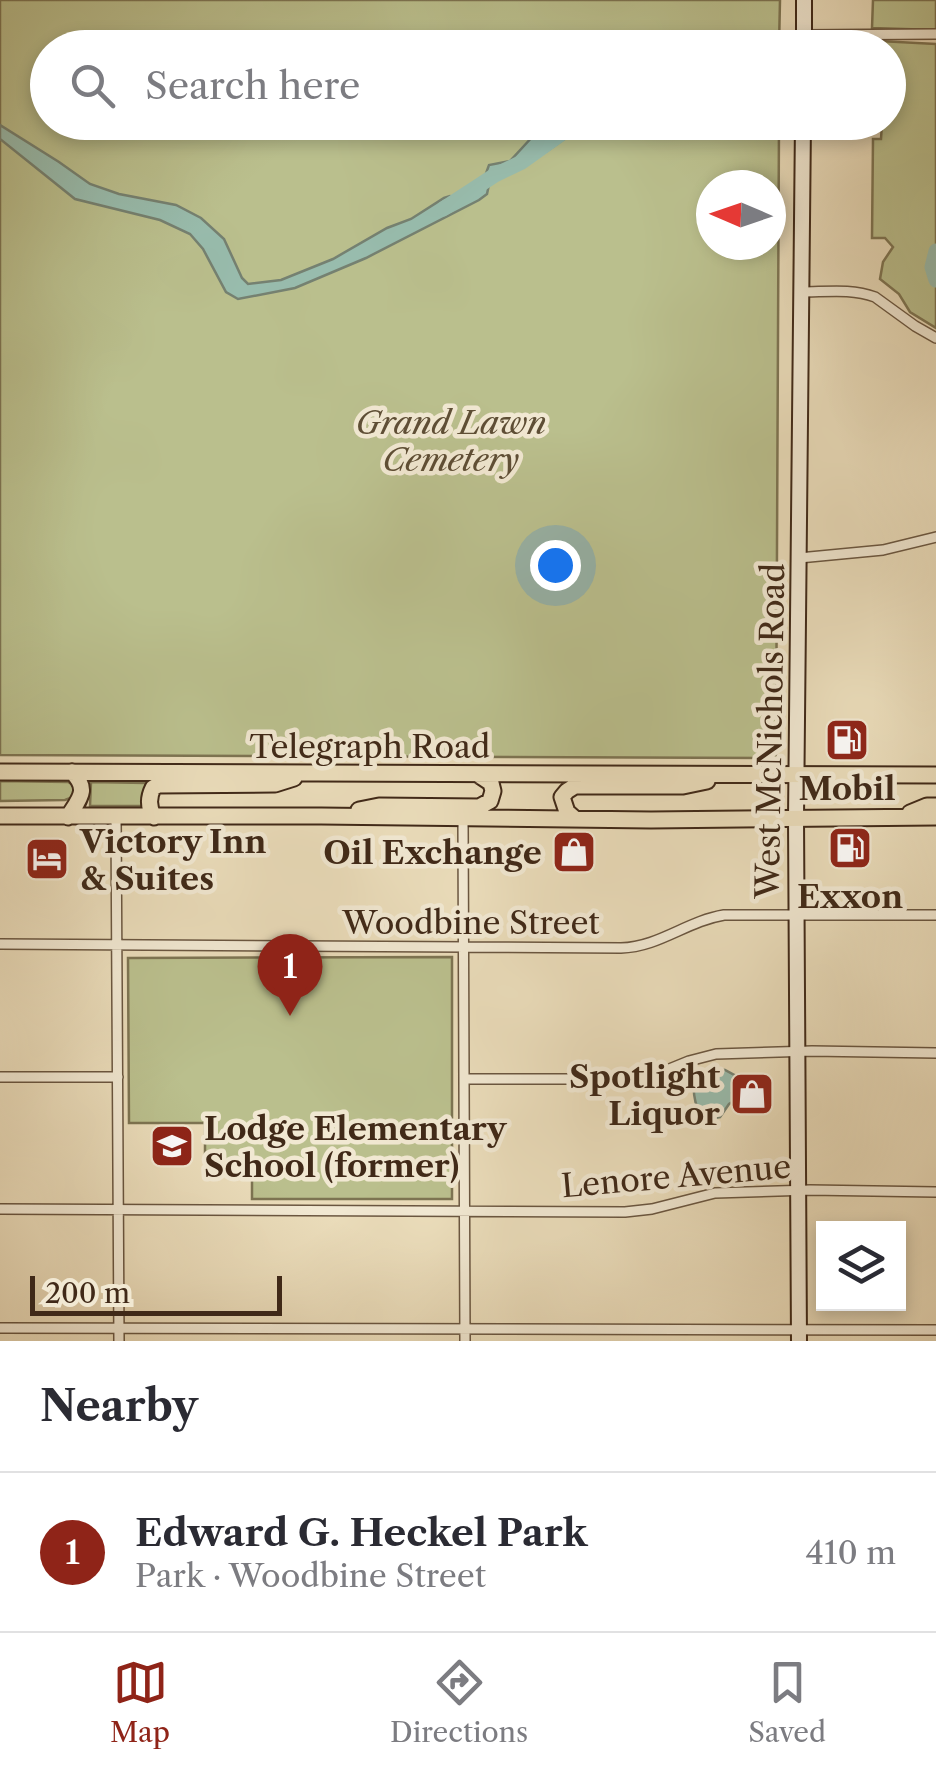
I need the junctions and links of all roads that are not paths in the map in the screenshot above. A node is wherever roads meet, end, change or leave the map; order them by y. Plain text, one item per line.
1 (804, 0) edge
2 (804, 30) edge
3 (936, 34) edge
4 (906, 36) edge
5 (803, 140) edge
6 (801, 292) junction
7 (936, 338) edge
8 (936, 538) edge
9 (800, 558) junction
10 (0, 772) edge
11 (72, 772) junction
12 (308, 773) junction
13 (477, 774) junction
14 (740, 774) junction
15 (797, 774) junction
16 (936, 775) edge
17 (936, 806) edge
18 (0, 816) edge
19 (68, 816) junction
20 (116, 816) junction
21 (154, 816) junction
22 (320, 816) junction
23 (902, 816) junction
24 (936, 817) edge
25 (463, 818) junction
26 (796, 818) junction
27 (581, 819) junction
28 (936, 915) edge
29 (796, 916) junction
30 (0, 944) edge
31 (116, 945) junction
32 (464, 947) junction
33 (797, 1052) junction
34 (936, 1053) edge
35 (0, 1076) edge
36 (118, 1077) junction
37 (464, 1079) junction
38 (798, 1191) junction
39 (936, 1192) edge
40 (0, 1209) edge
41 (118, 1210) junction
42 (465, 1211) junction
43 (0, 1328) edge
44 (118, 1328) junction
45 (936, 1330) edge
46 (465, 1335) edge
47 (799, 1335) edge
48 (118, 1341) edge

1 - 2 main road
3 - 4 street
5 - 6 main road, West McNichols Road
6 - 7 street
6 - 9 main road, West McNichols Road
8 - 9 street
9 - 15 main road, West McNichols Road
10 - 11 main road, Telegraph Road
11 - 12 main road, Telegraph Road
11 - 19 main road
12 - 13 main road, Telegraph Road
12 - 21 main road
13 - 14 main road, Telegraph Road
13 - 22 main road
14 - 15 main road, Telegraph Road
14 - 27 main road, Telegraph Road
15 - 16 main road, Telegraph Road
15 - 26 main road, West McNichols Road
17 - 23 main road
18 - 19 main road
19 - 20 main road
20 - 21 main road
20 - 31 street
21 - 22 main road
22 - 25 main road
23 - 24 main road
23 - 26 main road
25 - 27 main road
25 - 32 street
26 - 27 main road
26 - 29 main road, West McNichols Road
28 - 29 street, Woodbine Street
29 - 32 street, Woodbine Street
29 - 33 main road, West McNichols Road
30 - 31 street, Woodbine Street
31 - 32 street, Woodbine Street
31 - 36 street
32 - 37 street
33 - 34 street
33 - 37 street
33 - 38 main road, West McNichols Road
35 - 36 street
36 - 41 street
37 - 42 street
38 - 39 street, Lenore Avenue
38 - 42 street, Lenore Avenue
38 - 47 main road, West McNichols Road
40 - 41 street, Lenore Avenue
41 - 42 street, Lenore Avenue
41 - 44 street
42 - 46 street
43 - 44 street
44 - 46 street
44 - 48 street
45 - 47 street
46 - 47 street

